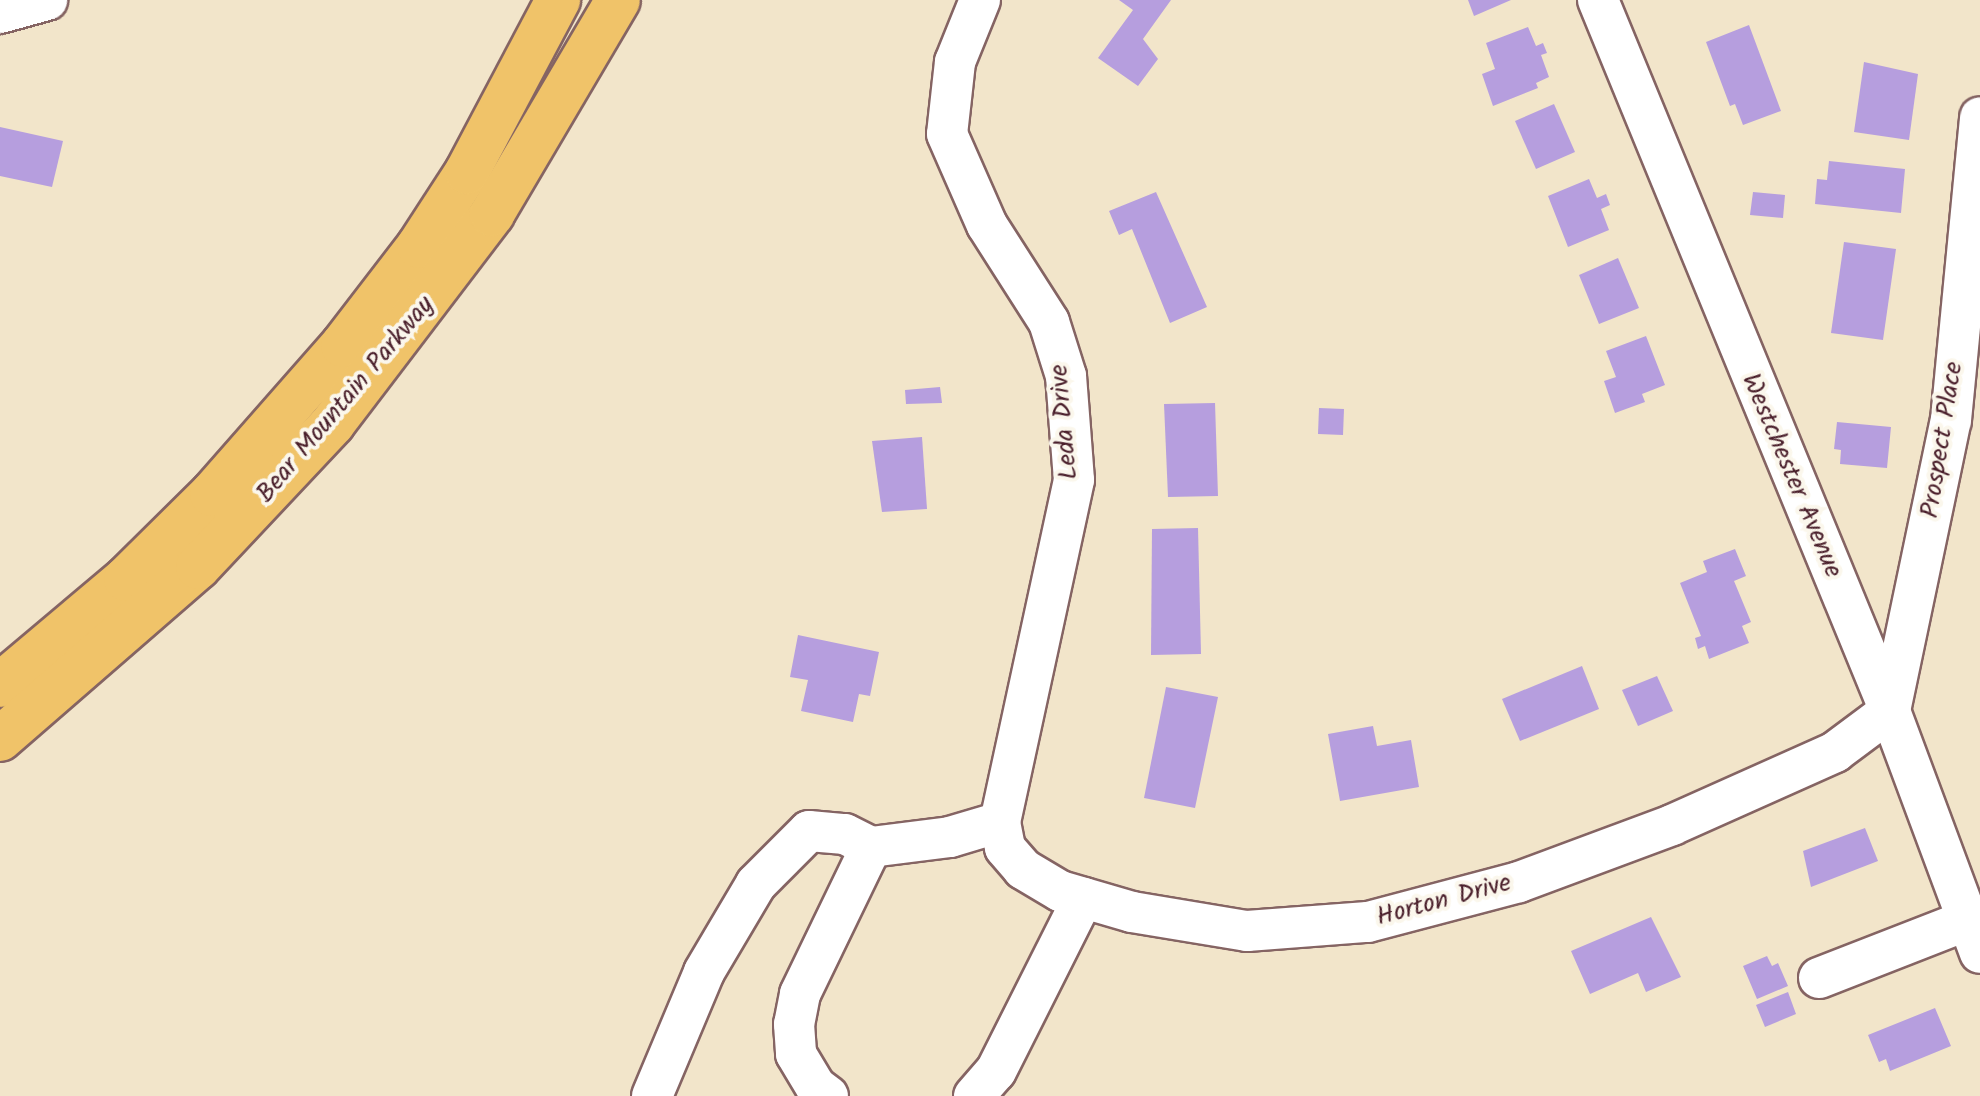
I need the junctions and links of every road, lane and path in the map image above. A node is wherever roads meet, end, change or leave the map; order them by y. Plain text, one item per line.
1 (47, 0) edge
2 (558, 0) edge
3 (618, 0) edge
4 (980, 0) edge
5 (1598, 0) edge
6 (0, 13) edge
7 (1980, 117) edge
8 (0, 685) edge
9 (1890, 711) junction
10 (0, 739) edge
11 (1000, 822) junction
12 (871, 847) junction
13 (1083, 898) junction
14 (1974, 937) edge
15 (1819, 978) dead end
16 (811, 1089) edge
17 (652, 1096) edge
18 (974, 1096) edge

1 - 6 street
2 - 8 highway, Bear Mountain Parkway
3 - 10 highway, Bear Mountain Parkway
4 - 11 street, Leda Drive
5 - 9 street, Westchester Avenue
7 - 9 street, Prospect Place
9 - 13 street, Horton Drive
9 - 14 street, Westchester Avenue
11 - 12 street
11 - 13 street, Horton Drive
12 - 16 street
12 - 17 street
13 - 18 street
14 - 15 street

